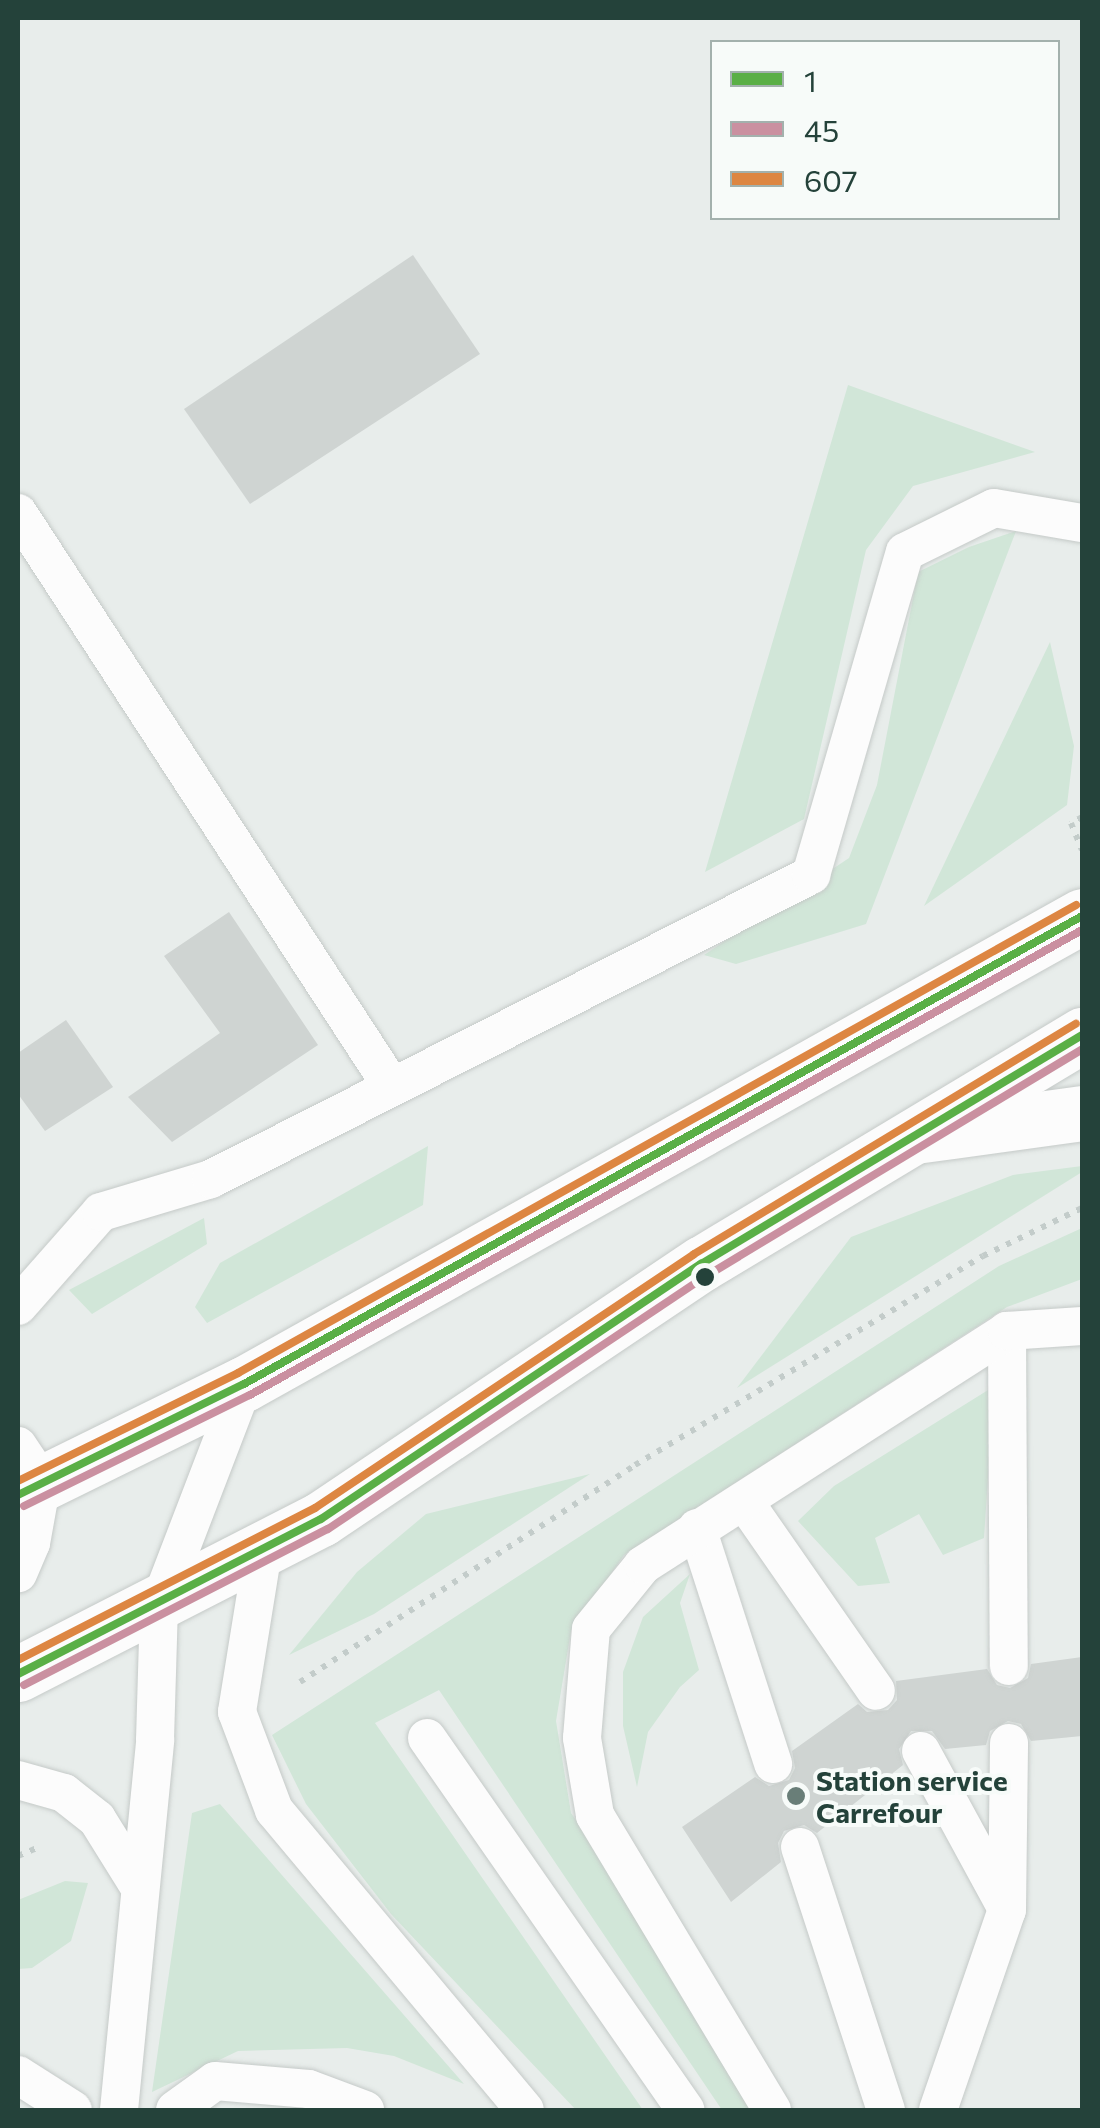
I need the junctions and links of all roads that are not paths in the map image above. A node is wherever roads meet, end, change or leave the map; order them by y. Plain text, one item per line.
1 (18, 513) edge
2 (1082, 523) edge
3 (1082, 916) edge
4 (1082, 1034) edge
5 (392, 1086) junction
6 (1082, 1113) edge
7 (915, 1136) junction
8 (18, 1306) edge
9 (1082, 1326) edge
10 (1007, 1331) junction
11 (244, 1384) junction
12 (26, 1474) edge
13 (744, 1500) junction
14 (697, 1528) junction
15 (263, 1551) junction
16 (18, 1573) edge
17 (159, 1604) junction
18 (1008, 1666) dead end
19 (18, 1674) edge
20 (876, 1690) dead end
21 (426, 1738) dead end
22 (1008, 1742) dead end
23 (921, 1751) dead end
24 (773, 1764) dead end
25 (18, 1780) edge
26 (800, 1847) dead end
27 (140, 1888) junction
28 (1007, 1910) junction
29 (18, 2075) edge
30 (73, 2110) edge
31 (119, 2110) edge
32 (175, 2110) edge
33 (365, 2110) edge
34 (525, 2110) edge
35 (686, 2110) edge
36 (772, 2110) edge
37 (886, 2110) edge
38 (938, 2110) edge

1 - 5 lane
2 - 5 lane
3 - 11 main road
4 - 7 main road
5 - 8 lane
6 - 7 main road
7 - 15 main road
9 - 10 lane
10 - 13 lane
10 - 18 lane
11 - 12 main road
11 - 17 lane
12 - 16 lane
13 - 14 lane
13 - 20 lane
14 - 24 lane
14 - 36 lane
15 - 17 main road
15 - 34 lane
17 - 19 main road
17 - 27 lane
21 - 35 lane
22 - 28 lane
23 - 28 lane
25 - 27 lane
26 - 37 lane
27 - 31 lane
28 - 38 lane
29 - 30 lane
32 - 33 lane

